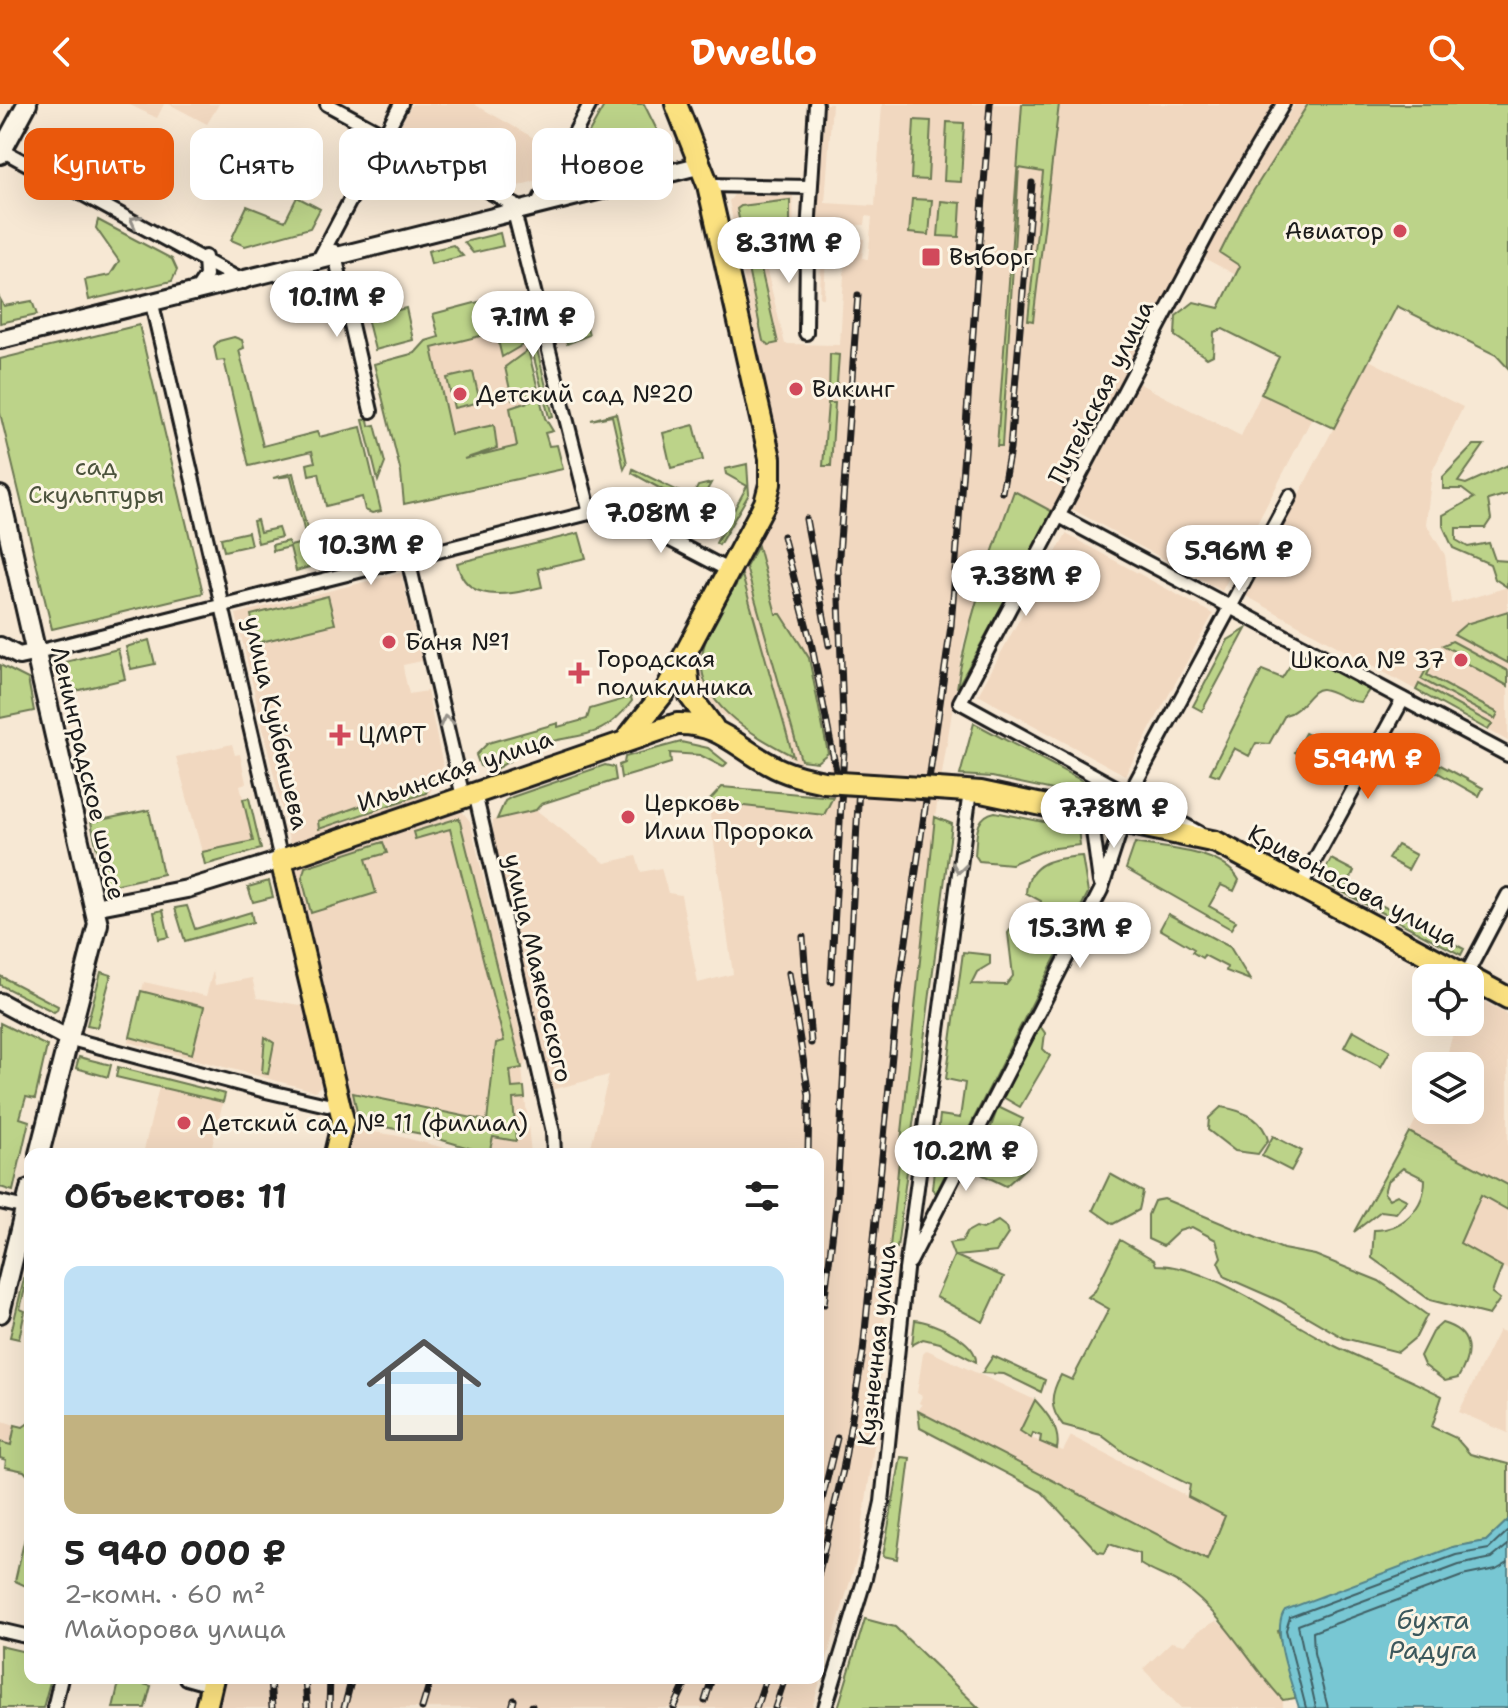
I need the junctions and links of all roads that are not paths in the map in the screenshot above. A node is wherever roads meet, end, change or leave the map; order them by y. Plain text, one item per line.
1 (27, 104) edge
2 (327, 104) edge
3 (401, 104) edge
4 (590, 104) edge
5 (676, 104) edge
6 (816, 104) edge
7 (1283, 104) edge
8 (372, 128) edge
9 (389, 128) edge
10 (1, 151) edge
11 (705, 175) junction
12 (810, 187) junction
13 (350, 200) edge
14 (505, 200) edge
15 (522, 209) junction
16 (331, 236) junction
17 (205, 257) junction
18 (336, 258) junction
19 (317, 263) junction
20 (244, 282) junction
21 (194, 294) junction
22 (152, 304) junction
23 (806, 333) dead end
24 (0, 340) edge
25 (371, 411) dead end
26 (0, 496) edge
27 (1290, 496) dead end
28 (590, 513) junction
29 (1061, 517) junction
30 (4, 532) edge
31 (408, 559) junction
32 (730, 571) junction
33 (222, 606) junction
34 (1230, 609) junction
35 (0, 646) edge
36 (37, 652) junction
37 (685, 655) junction
38 (1403, 699) junction
39 (960, 702) joint
40 (713, 727) junction
41 (626, 739) junction
42 (1508, 755) edge
43 (970, 791) junction
44 (469, 795) junction
45 (1131, 795) junction
46 (1091, 816) junction
47 (1122, 822) junction
48 (1216, 842) junction
49 (281, 860) junction
50 (1300, 887) junction
51 (1101, 890) junction
52 (1508, 895) edge
53 (94, 907) junction
54 (1445, 964) edge
55 (1472, 964) edge
56 (1484, 985) edge
57 (1508, 998) edge
58 (0, 1002) edge
59 (67, 1038) junction
60 (339, 1102) junction
61 (40, 1148) edge
62 (336, 1148) edge
63 (554, 1148) edge
64 (0, 1202) edge
65 (24, 1208) edge
66 (24, 1224) edge
67 (906, 1270) junction
68 (0, 1313) edge
69 (0, 1630) edge
70 (24, 1636) edge
71 (60, 1684) edge
72 (211, 1684) edge
73 (54, 1708) edge
74 (206, 1708) edge
75 (825, 1708) edge

1 - 10 main road
2 - 8 street
3 - 9 street
4 - 15 street
5 - 11 main road
6 - 12 street
7 - 29 street, Путейская улица
17 -> 10 street
11 - 12 street
11 - 15 street
11 - 32 main road
12 - 23 street
13 - 16 street
14 - 15 street
15 - 18 street
15 - 28 street
16 - 18 street
16 - 19 street
17 - 20 street
17 - 21 street
18 - 19 street
18 - 25 street
19 - 20 street
20 - 21 street
21 - 22 street
22 - 24 street
22 - 33 street, улица Куйбышева
26 - 30 main road, Ленинградское шоссе
27 - 34 street
28 - 31 street
28 - 32 street
29 - 34 street
29 - 39 street, Путейская улица
30 - 36 main road, Ленинградское шоссе
31 - 33 street
44 -> 31 street, улица Маяковского
32 - 37 main road
33 - 36 street
33 - 49 street, улица Куйбышева
34 - 38 street
34 - 45 street
35 - 36 street
36 - 53 main road, Ленинградское шоссе
37 - 40 main road
37 - 41 main road
38 - 42 street
38 - 50 street
39 - 45 street, Кривоносова улица
40 - 41 main road, Ильинская улица
40 - 43 main road, Кривоносова улица, bridge
41 - 44 main road, Ильинская улица
43 - 46 main road, Кривоносова улица
43 -> 67 street, Кузнечная улица
44 - 49 main road, Ильинская улица
44 - 63 street, улица Маяковского
45 - 47 street
45 - 48 street, Кривоносова улица
46 - 47 main road, Кривоносова улица
46 - 51 street
47 - 48 main road, Кривоносова улица
47 - 51 street
48 - 50 main road, Кривоносова улица
49 - 53 street, Ильинская улица
49 - 60 main road, улица Куйбышева
50 - 54 main road, Кривоносова улица
51 - 67 street
52 - 55 street
53 - 59 main road, Ленинградское шоссе
56 - 57 main road, Кривоносова улица
58 - 59 street
59 - 60 street
59 - 61 main road, Ленинградское шоссе
60 - 62 main road, улица Куйбышева
64 - 65 street
66 - 68 main road
67 - 75 street, Кузнечная улица
69 - 70 street
71 - 73 street
72 - 74 main road

